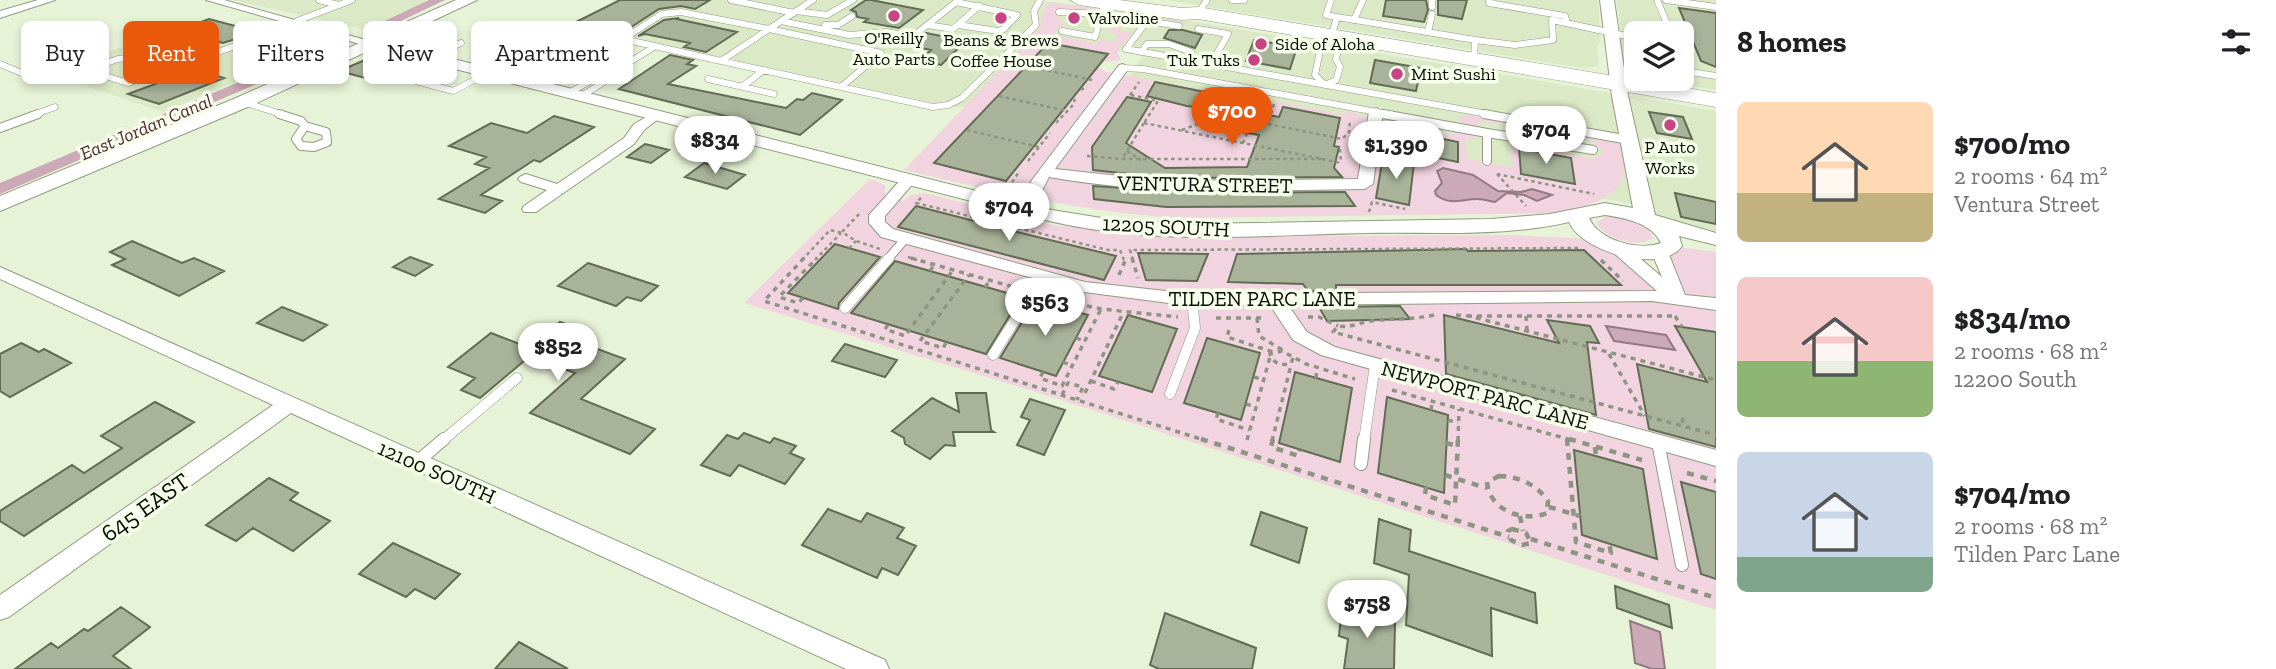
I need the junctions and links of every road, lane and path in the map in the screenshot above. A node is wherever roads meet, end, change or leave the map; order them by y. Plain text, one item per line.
1 (50, 0) edge
2 (211, 0) edge
3 (319, 0) edge
4 (352, 0) edge
5 (469, 0) edge
6 (730, 0) edge
7 (813, 0) edge
8 (853, 0) edge
9 (1040, 0) edge
10 (1079, 0) edge
11 (1135, 0) edge
12 (1232, 0) edge
13 (1244, 0) edge
14 (1331, 0) edge
15 (1363, 0) edge
16 (1489, 0) edge
17 (1534, 0) edge
18 (1606, 0) edge
19 (1657, 0) edge
20 (1666, 0) edge
21 (957, 1) edge
22 (339, 5) junction
23 (979, 6) junction
24 (1432, 7) edge
25 (1716, 7) edge
26 (1103, 8) junction
27 (1203, 9) edge
28 (1533, 10) junction
29 (795, 12) junction
30 (1059, 12) dead end
31 (0, 15) edge
32 (852, 16) dead end
33 (1354, 20) junction
34 (295, 21) edge
35 (301, 21) edge
36 (424, 21) edge
37 (782, 21) junction
38 (1666, 21) edge
39 (1567, 23) junction
40 (927, 24) junction
41 (1179, 26) dead end
42 (955, 27) junction
43 (768, 30) junction
44 (1062, 30) dead end
45 (1332, 31) junction
46 (1428, 32) junction
47 (1611, 34) junction
48 (1624, 36) edge
49 (461, 43) dead end
50 (457, 45) edge
51 (654, 47) junction
52 (363, 49) edge
53 (1474, 50) junction
54 (1140, 51) junction
55 (633, 60) edge
56 (1187, 60) junction
57 (721, 61) junction
58 (0, 64) edge
59 (1211, 64) junction
60 (1027, 66) dead end
61 (1123, 68) junction
62 (166, 70) joint
63 (764, 70) junction
64 (1694, 72) edge
65 (21, 73) edge
66 (1716, 76) edge
67 (1143, 77) dead end
68 (708, 79) dead end
69 (1092, 80) dead end
70 (471, 82) edge
71 (427, 84) edge
72 (527, 84) edge
73 (588, 84) edge
74 (600, 84) edge
75 (1618, 84) junction
76 (1325, 85) junction
77 (743, 86) junction
78 (1087, 86) dead end
79 (841, 87) junction
80 (1081, 90) dead end
81 (1212, 90) dead end
82 (774, 93) dead end
83 (1119, 93) dead end
84 (1130, 95) junction
85 (574, 96) junction
86 (999, 96) dead end
87 (1251, 98) dead end
88 (1075, 99) dead end
89 (1716, 100) edge
90 (243, 102) junction
91 (1275, 102) dead end
92 (1206, 103) junction
93 (55, 107) dead end
94 (1446, 107) junction
95 (1238, 109) junction
96 (1067, 111) junction
97 (1376, 112) junction
98 (1222, 115) junction
99 (1270, 115) junction
100 (655, 116) junction
101 (1351, 117) dead end
102 (1237, 118) junction
103 (1252, 121) junction
104 (1056, 123) dead end
105 (1144, 123) junction
106 (1234, 124) dead end
107 (1268, 124) junction
108 (1443, 125) junction
109 (305, 126) dead end
110 (0, 128) edge
111 (967, 130) dead end
112 (1182, 131) junction
113 (1050, 133) dead end
114 (1487, 133) junction
115 (1629, 140) junction
116 (1243, 143) junction
117 (1039, 147) junction
118 (1340, 149) dead end
119 (1593, 150) dead end
120 (1127, 151) junction
121 (1087, 156) dead end
122 (1122, 159) junction
123 (1322, 159) junction
124 (1028, 161) dead end
125 (1142, 161) junction
126 (1487, 162) dead end
127 (1341, 163) junction
128 (1340, 169) dead end
129 (1018, 172) dead end
130 (1047, 172) junction
131 (1635, 177) junction
132 (526, 179) dead end
133 (908, 179) junction
134 (558, 189) junction
135 (1005, 192) dead end
136 (0, 204) edge
137 (1593, 205) junction
138 (530, 209) dead end
139 (1026, 209) junction
140 (1533, 212) dead end
141 (1368, 214) dead end
142 (1409, 214) dead end
143 (1648, 221) junction
144 (1491, 225) junction
145 (1716, 239) edge
146 (856, 241) dead end
147 (1609, 244) junction
148 (1716, 247) edge
149 (849, 248) dead end
150 (906, 248) junction
151 (1665, 249) junction
152 (934, 265) junction
153 (929, 271) dead end
154 (953, 271) junction
155 (0, 272) edge
156 (969, 275) junction
157 (1042, 277) junction
158 (990, 281) junction
159 (985, 287) dead end
160 (1018, 289) dead end
161 (928, 294) dead end
162 (934, 296) junction
163 (1048, 297) dead end
164 (803, 298) dead end
165 (1192, 300) junction
166 (1079, 304) junction
167 (1716, 304) edge
168 (1676, 307) junction
169 (845, 308) dead end
170 (945, 308) junction
171 (1274, 308) junction
172 (1101, 309) junction
173 (950, 310) dead end
174 (1075, 312) dead end
175 (1124, 312) junction
176 (1147, 314) junction
177 (1440, 314) dead end
178 (1448, 314) dead end
179 (1527, 316) junction
180 (1178, 317) dead end
181 (1303, 317) dead end
182 (1685, 317) dead end
183 (1216, 318) dead end
184 (1256, 318) junction
185 (1472, 319) junction
186 (1144, 320) dead end
187 (934, 323) junction
188 (888, 325) dead end
189 (940, 325) dead end
190 (1338, 326) junction
191 (1682, 327) dead end
192 (1229, 330) dead end
193 (1527, 331) junction
194 (1076, 338) dead end
195 (1085, 341) junction
196 (1247, 342) junction
197 (946, 343) dead end
198 (1245, 349) dead end
199 (1375, 349) junction
200 (1285, 352) junction
201 (1609, 353) junction
202 (1271, 354) junction
203 (993, 355) dead end
204 (1292, 361) junction
205 (1063, 362) dead end
206 (1473, 362) dead end
207 (1073, 366) junction
208 (1317, 368) junction
209 (1473, 370) junction
210 (1043, 372) dead end
211 (1254, 377) dead end
212 (517, 378) dead end
213 (1316, 378) dead end
214 (1355, 379) dead end
215 (1264, 380) junction
216 (1716, 380) edge
217 (1091, 381) junction
218 (1118, 382) dead end
219 (1559, 385) dead end
220 (1392, 390) dead end
221 (1085, 393) dead end
222 (1560, 393) junction
223 (1170, 394) dead end
224 (1062, 395) junction
225 (1077, 400) junction
226 (1432, 401) junction
227 (289, 404) junction
228 (1246, 404) dead end
229 (1281, 404) junction
230 (1288, 406) dead end
231 (1256, 407) junction
232 (1459, 409) junction
233 (1431, 410) dead end
234 (1218, 413) dead end
235 (1645, 416) junction
236 (1682, 418) dead end
237 (1448, 420) dead end
238 (1458, 423) junction
239 (1276, 424) junction
240 (1283, 426) dead end
241 (1684, 426) junction
242 (1250, 429) junction
243 (1716, 435) edge
244 (1567, 439) junction
245 (1247, 440) dead end
246 (1658, 442) junction
247 (1446, 443) dead end
248 (1458, 446) junction
249 (1595, 447) junction
250 (1300, 450) dead end
251 (1596, 456) dead end
252 (1716, 458) edge
253 (1642, 460) dead end
254 (416, 463) junction
255 (1361, 464) dead end
256 (1569, 467) junction
257 (1576, 468) dead end
258 (1687, 473) dead end
259 (1445, 475) dead end
260 (1456, 479) junction
261 (1716, 481) edge
262 (1426, 488) dead end
263 (1486, 488) junction
264 (1571, 490) junction
265 (1578, 492) dead end
266 (1549, 507) junction
267 (1573, 514) junction
268 (1520, 516) junction
269 (1580, 516) dead end
270 (1523, 531) junction
271 (1509, 537) junction
272 (1531, 539) junction
273 (1609, 543) dead end
274 (1682, 565) dead end
275 (1716, 598) edge
276 (0, 609) edge
277 (875, 669) edge

1 - 31 street
2 - 34 street
3 - 22 lane
4 - 22 lane
5 - 36 main road
6 - 29 lane
7 - 29 lane
8 - 29 lane
9 - 79 lane
10 - 26 main road
11 - 27 main road
12 - 13 lane
14 - 45 lane
15 - 33 lane
16 - 28 lane
17 - 28 lane
18 - 47 street
19 - 38 lane
20 - 25 lane
21 - 23 lane
21 - 40 lane
22 - 35 lane
23 - 42 lane
23 - 42 lane
24 - 46 lane
26 - 27 main road
26 - 30 lane
26 - 44 lane
27 - 45 main road
27 - 59 lane
28 - 39 lane
29 - 37 lane
32 - 37 lane
33 - 45 lane
33 - 46 lane
37 - 40 lane
37 - 43 lane
39 - 47 lane
39 - 53 lane
40 - 42 lane
41 - 54 lane
43 - 51 lane
43 - 57 lane
43 - 79 lane
45 - 53 main road
45 - 76 lane
45 - 76 lane
46 - 53 lane
47 - 48 lane
47 - 75 street
49 - 50 lane
51 - 55 lane
51 - 57 lane
52 - 90 main road
53 - 75 main road
54 - 56 lane
54 - 56 lane
54 - 61 lane
56 - 59 lane
57 - 63 lane
58 - 65 lane
59 - 76 lane
60 - 69 path
61 - 97 lane
61 - 130 street
62 - 62 lane
63 - 77 lane
63 - 79 lane
64 - 66 lane
67 - 84 path
68 - 77 lane
70 - 71 lane
72 - 85 street, 12205 SOUTH
73 - 85 lane
74 - 85 lane
75 - 89 main road
75 - 115 street
76 - 94 lane
77 - 82 lane
78 - 80 path
81 - 92 path
83 - 84 path
84 - 105 path
85 - 100 street, 12205 SOUTH
86 - 96 path
87 - 95 path
88 - 96 path
90 - 109 lane
90 - 136 main road
91 - 99 path
92 - 95 path
92 - 98 path
93 - 110 lane
94 - 108 lane
94 - 115 lane
95 - 98 path
95 - 99 path
96 - 104 path
97 - 108 lane
97 - 130 street, VENTURA STREET
98 - 102 path
98 - 112 path
99 - 107 path
100 - 133 street, 12205 SOUTH
100 - 134 street
101 - 107 path
102 - 103 path
102 - 106 path
103 - 107 path
103 - 116 path
105 - 112 path
105 - 120 path
108 - 114 lane
111 - 117 path
112 - 116 path
113 - 117 path
114 - 119 lane
114 - 126 lane
115 - 131 street
116 - 123 path
117 - 124 path
118 - 127 path
120 - 122 path
120 - 125 path
121 - 122 path
122 - 125 path
123 - 125 path
123 - 127 path
127 - 128 path
129 - 135 path
130 - 139 street
131 - 137 street
131 - 143 street
132 - 134 street
133 - 139 street, 12205 SOUTH
133 - 150 street, TILDEN PARC LANE
134 - 138 street
137 - 140 path
137 - 143 street
137 - 144 street, 12205 SOUTH
137 - 147 street
139 - 144 street, 12205 SOUTH
141 - 142 path
143 - 145 street
143 - 151 street
144 - 147 street, 12205 SOUTH
146 - 149 path
147 - 151 street, 12205 SOUTH
147 - 168 street
148 - 151 street
150 - 152 path
150 - 157 street, TILDEN PARC LANE
150 - 169 lane
151 - 168 street
152 - 153 path
152 - 154 path
154 - 156 path
154 - 162 path
155 - 227 street, 12100 SOUTH
156 - 158 path
156 - 170 path
157 - 165 street, TILDEN PARC LANE
157 - 203 lane
158 - 159 path
158 - 160 path
161 - 162 path
162 - 188 path
163 - 166 path
164 - 224 path
165 - 171 street, TILDEN PARC LANE
165 - 223 lane
166 - 172 path
166 - 174 path
167 - 168 street, TILDEN PARC LANE
168 - 171 street, TILDEN PARC LANE
168 - 179 path
168 - 182 path
168 - 191 path
170 - 173 path
170 - 187 path
171 - 184 path
171 - 199 street, NEWPORT PARC LANE
172 - 175 path
172 - 195 path
175 - 176 path
175 - 217 path
176 - 180 path
176 - 186 path
177 - 190 path
178 - 185 path
179 - 185 path
179 - 193 path
181 - 190 path
183 - 184 path
184 - 200 path
185 - 193 path
187 - 189 path
187 - 197 path
190 - 199 path
192 - 196 path
193 - 201 path
194 - 195 path
195 - 207 path
196 - 198 path
196 - 202 path
199 - 209 path
199 - 246 street, NEWPORT PARC LANE
199 - 255 lane
200 - 202 path
200 - 204 path
201 - 216 path
201 - 235 path
202 - 204 path
202 - 215 path
204 - 208 path
204 - 229 path
205 - 207 path
206 - 209 path
207 - 210 path
208 - 213 path
208 - 214 path
209 - 222 path
211 - 215 path
212 - 254 lane
215 - 231 path
217 - 218 path
217 - 221 path
219 - 222 path
220 - 226 path
222 - 235 path
224 - 225 path
224 - 225 path
225 - 271 path
226 - 232 path
226 - 233 path
227 - 254 street, 12100 SOUTH
227 - 276 street, 645 EAST
228 - 231 path
229 - 230 path
229 - 239 path
231 - 242 path
232 - 238 path
232 - 244 path
234 - 242 path
235 - 241 path
236 - 241 path
237 - 238 path
238 - 248 path
239 - 240 path
239 - 250 path
241 - 243 path
242 - 245 path
244 - 249 path
244 - 256 path
246 - 252 street, NEWPORT PARC LANE
246 - 274 lane
247 - 248 path
248 - 260 path
249 - 251 path
249 - 253 path
254 - 277 street, 12100 SOUTH
256 - 257 path
256 - 264 path
258 - 261 path
259 - 260 path
260 - 262 path
260 - 263 path
263 - 266 path
263 - 268 path
264 - 265 path
264 - 267 path
266 - 267 path
266 - 268 path
267 - 269 path
267 - 273 path
268 - 270 path
270 - 271 path
270 - 272 path
271 - 272 path
272 - 275 path

